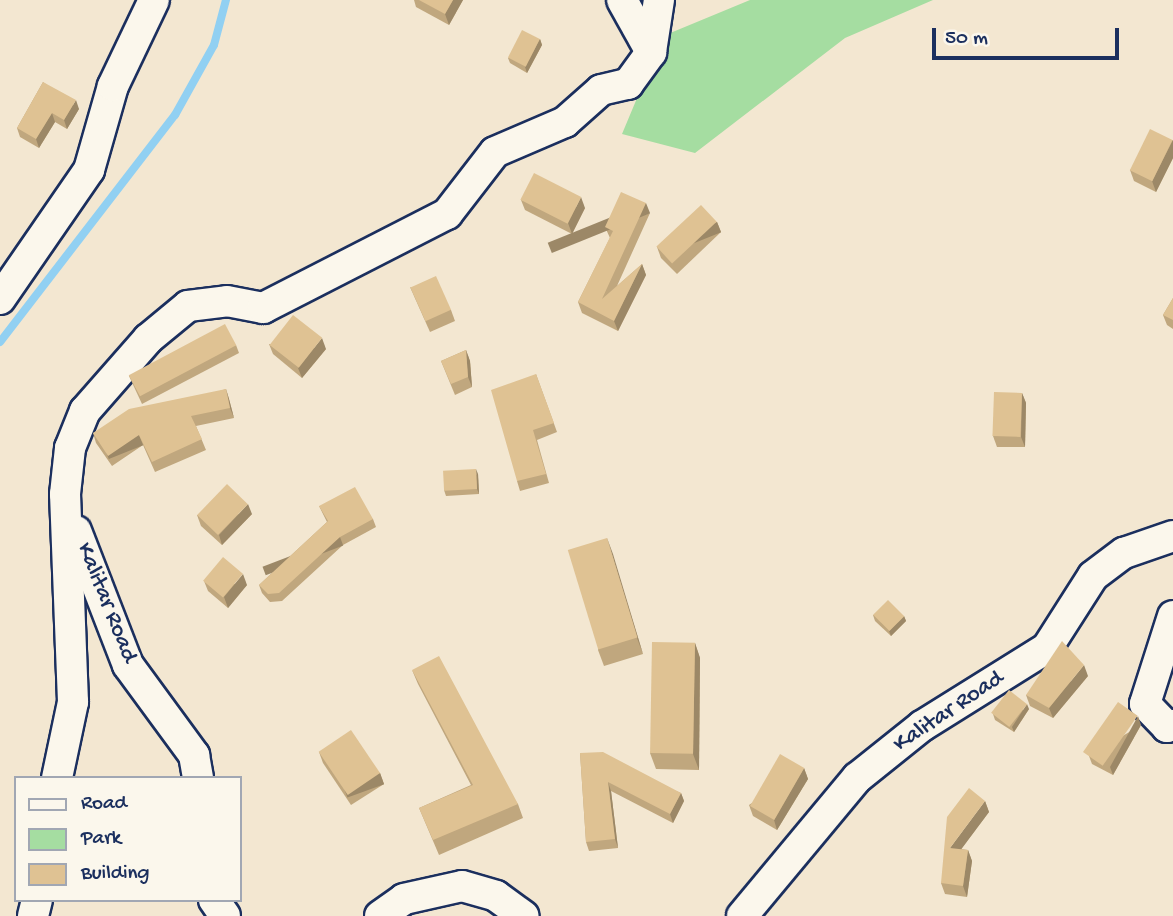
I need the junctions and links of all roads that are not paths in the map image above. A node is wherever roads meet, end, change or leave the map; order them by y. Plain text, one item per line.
1 (622, 0) edge
2 (659, 0) edge
3 (144, 3) edge
4 (651, 52) junction
5 (0, 299) edge
6 (65, 494) junction
7 (1173, 536) edge
8 (1173, 615) edge
9 (1173, 724) edge
10 (57, 776) edge
11 (198, 776) edge
12 (380, 916) edge
13 (524, 916) edge
14 (742, 916) edge

1 - 4 street
2 - 4 street
3 - 5 street
4 - 6 street
6 - 10 street
6 - 11 street, Kalitar Road
7 - 14 street, Kalitar Road
8 - 9 street
12 - 13 street

